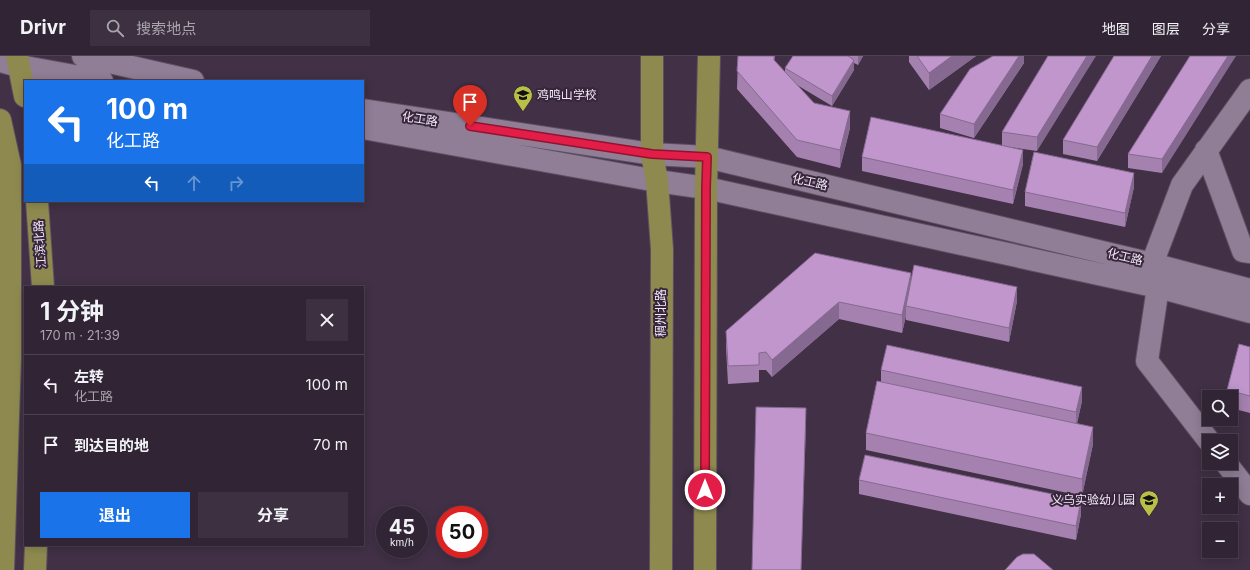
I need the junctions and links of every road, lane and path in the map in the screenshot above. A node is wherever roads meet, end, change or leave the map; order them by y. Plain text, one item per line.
1 (83, 56) edge
2 (652, 56) edge
3 (709, 56) edge
4 (12, 61) edge
5 (98, 80) edge
6 (190, 80) edge
7 (1250, 90) edge
8 (24, 93) edge
9 (364, 110) edge
10 (0, 120) edge
11 (364, 128) edge
12 (1206, 150) junction
13 (652, 154) junction
14 (707, 157) junction
15 (657, 181) junction
16 (706, 188) junction
17 (37, 202) edge
18 (1250, 252) edge
19 (1152, 264) junction
20 (43, 286) edge
21 (1158, 287) junction
22 (1250, 290) edge
23 (1250, 312) edge
24 (1203, 434) edge
25 (1231, 470) edge
26 (1250, 494) edge
27 (36, 546) edge
28 (3, 570) edge
29 (35, 570) edge
30 (661, 570) edge
31 (705, 570) edge

1 - 6 street
2 - 13 main road, 稠州北路
3 - 14 main road
4 - 5 street
4 - 8 main road
7 - 12 street
9 - 13 street, 化工路
10 - 28 main road
11 - 15 street, 化工路
12 - 18 street
12 - 19 street
13 - 14 street, 化工路
13 - 15 main road, 稠州北路
14 - 16 main road
14 - 19 street, 化工路
15 - 16 street, 化工路
15 - 30 main road, 稠州北路
16 - 21 street, 化工路
16 - 31 main road
17 - 20 main road, 江滨北路
19 - 21 street
19 - 22 street, 化工路
21 - 23 street, 化工路
21 - 24 street
25 - 26 street
27 - 29 main road

